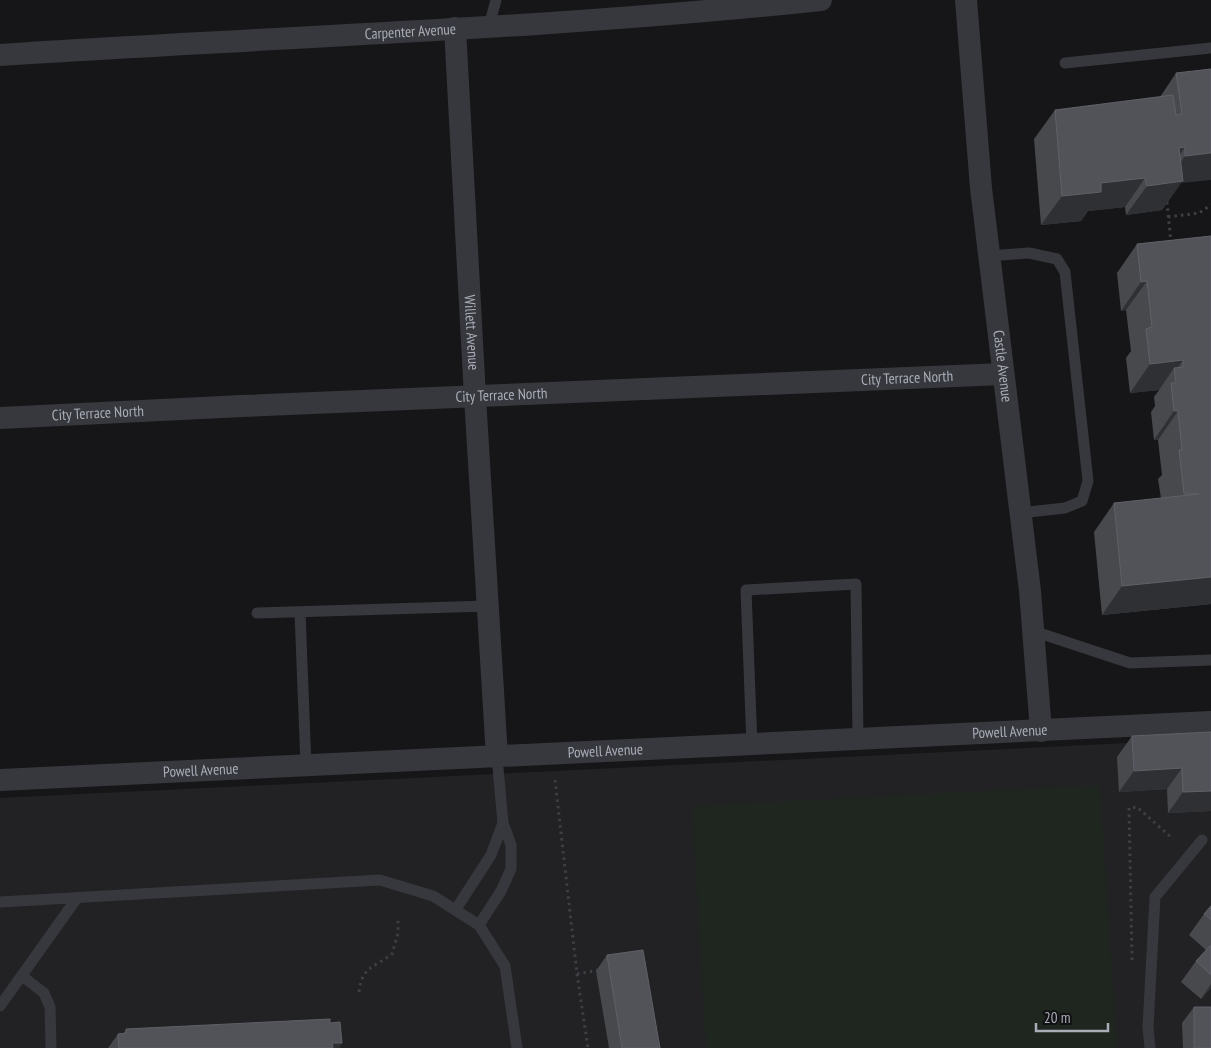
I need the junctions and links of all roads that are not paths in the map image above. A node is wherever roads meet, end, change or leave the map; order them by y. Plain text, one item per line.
1 (496, 0) edge
2 (821, 0) edge
3 (966, 0) edge
4 (488, 26) junction
5 (455, 28) junction
6 (1211, 48) edge
7 (0, 55) edge
8 (1065, 64) dead end
9 (989, 256) junction
10 (1003, 374) junction
11 (475, 397) junction
12 (0, 418) edge
13 (1020, 513) junction
14 (488, 606) junction
15 (300, 612) junction
16 (257, 613) dead end
17 (1033, 630) junction
18 (1211, 660) edge
19 (1211, 722) edge
20 (1041, 731) junction
21 (858, 740) junction
22 (752, 745) junction
23 (497, 757) junction
24 (306, 766) junction
25 (0, 780) edge
26 (503, 823) junction
27 (1202, 840) dead end
28 (78, 898) junction
29 (0, 902) edge
30 (456, 909) junction
31 (479, 925) junction
32 (22, 976) junction
33 (0, 1006) edge
34 (51, 1048) edge
35 (517, 1048) edge
36 (1150, 1048) edge

1 - 4 lane
2 - 4 street, Carpenter Avenue
3 - 9 street, Castle Avenue
4 - 5 street, Carpenter Avenue
5 - 7 street, Carpenter Avenue
5 - 11 street, Willett Avenue
6 - 8 lane
9 - 10 street, Castle Avenue
9 - 13 lane
10 - 11 street, City Terrace North
10 - 13 street, Castle Avenue
11 - 12 street, City Terrace North
11 - 14 street, Willett Avenue
13 - 17 street, Castle Avenue
14 - 15 lane
14 - 23 street, Willett Avenue
15 - 16 lane
15 - 24 lane
17 - 18 lane
17 - 20 street, Castle Avenue
19 - 20 street, Powell Avenue
20 - 21 street, Powell Avenue
21 - 22 street, Powell Avenue
21 - 22 lane
22 - 23 street, Powell Avenue
23 - 24 street, Powell Avenue
23 - 26 lane
24 - 25 street, Powell Avenue
26 - 30 lane
26 - 31 lane
27 - 36 lane
28 - 29 lane
28 - 30 lane
28 - 32 lane
30 - 31 lane
31 - 35 lane
32 - 33 lane
32 - 34 lane

